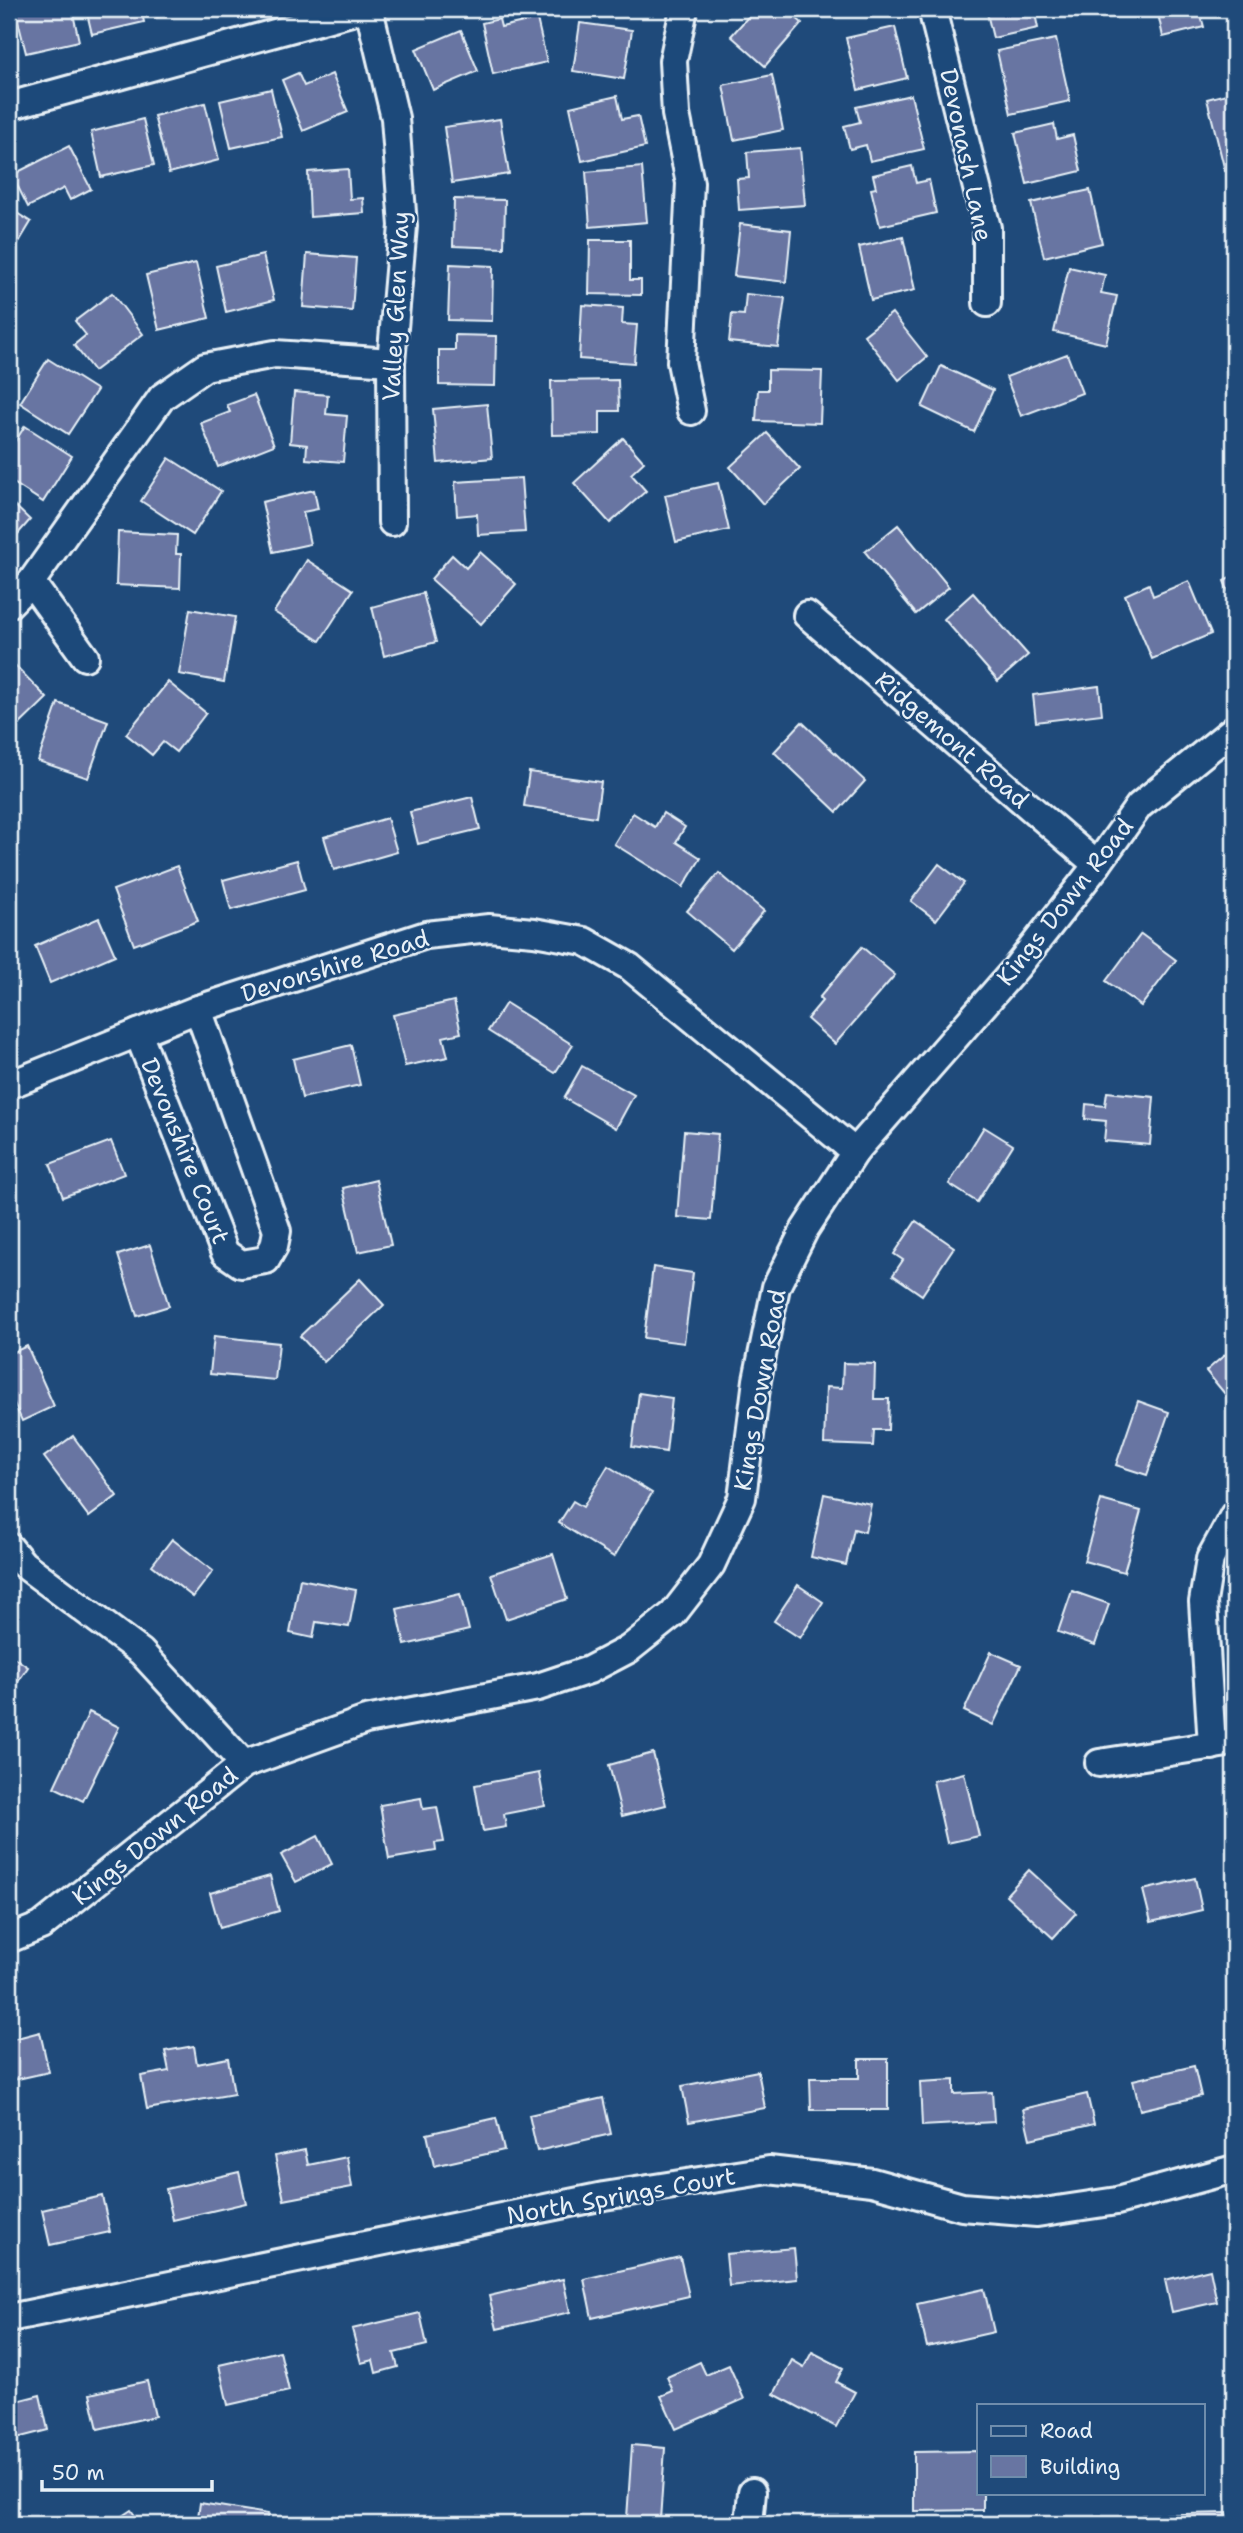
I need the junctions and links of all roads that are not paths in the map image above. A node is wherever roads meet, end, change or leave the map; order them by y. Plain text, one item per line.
1 (362, 9) edge
2 (369, 9) edge
3 (684, 9) edge
4 (932, 9) edge
5 (9, 106) edge
6 (987, 303) dead end
7 (391, 362) junction
8 (691, 411) dead end
9 (392, 522) dead end
10 (32, 582) junction
11 (9, 604) edge
12 (807, 615) dead end
13 (85, 657) dead end
14 (1234, 729) edge
15 (1097, 865) junction
16 (198, 1009) junction
17 (138, 1033) junction
18 (9, 1085) edge
19 (855, 1152) junction
20 (1234, 1515) edge
21 (9, 1547) edge
22 (1223, 1744) edge
23 (1100, 1763) dead end
24 (244, 1764) junction
25 (9, 1939) edge
26 (1234, 2169) edge
27 (9, 2318) edge
28 (752, 2491) dead end
29 (749, 2524) edge

1 - 5 street
2 - 7 street, Valley Glen Way
3 - 8 street
4 - 6 street, Devonash Lane
7 - 9 street, Valley Glen Way
7 - 10 street
10 - 11 street
10 - 13 street
12 - 15 street, Ridgemont Road
14 - 15 street, Kings Down Road
15 - 19 street, Kings Down Road
16 - 17 street, Devonshire Road
16 - 17 street, Devonshire Court
16 - 19 street, Devonshire Road
17 - 18 street, Devonshire Road
19 - 24 street, Kings Down Road
20 - 22 street
21 - 24 street
22 - 23 street
24 - 25 street, Kings Down Road
26 - 27 street, North Springs Court
28 - 29 street

